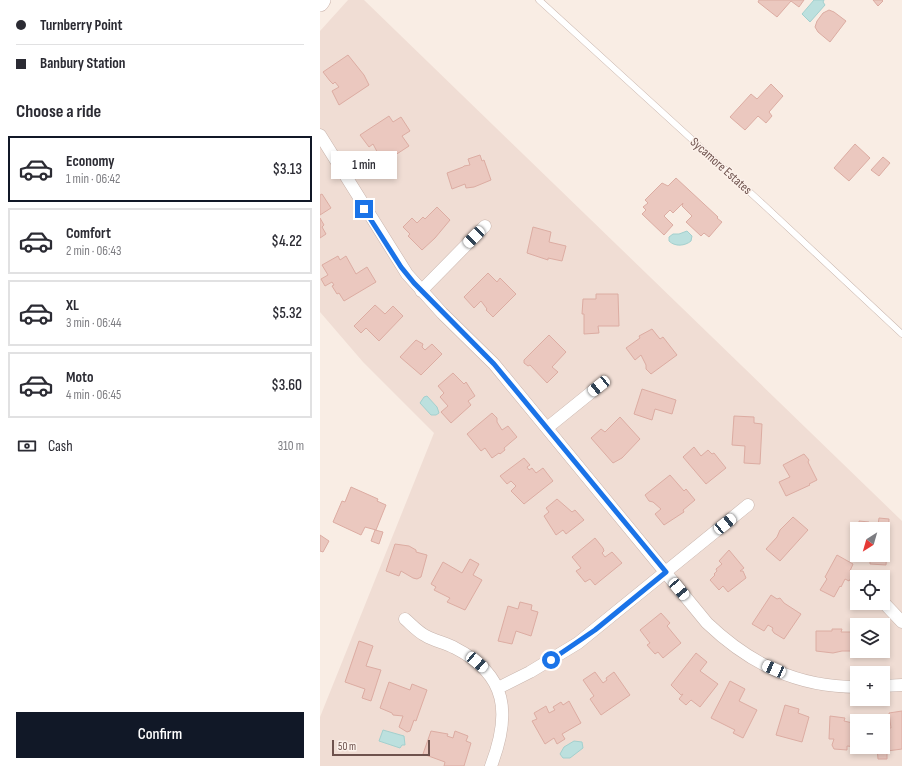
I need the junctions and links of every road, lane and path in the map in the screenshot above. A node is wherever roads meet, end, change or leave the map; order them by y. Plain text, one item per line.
1 (322, 0) edge
2 (539, 0) edge
3 (320, 3) edge
4 (320, 136) edge
5 (485, 226) dead end
6 (421, 291) junction
7 (902, 334) edge
8 (599, 386) dead end
9 (547, 428) junction
10 (748, 505) dead end
11 (666, 572) junction
12 (890, 609) edge
13 (405, 619) dead end
14 (902, 622) edge
15 (902, 685) edge
16 (890, 686) edge
17 (850, 687) edge
18 (498, 688) junction
19 (491, 766) edge

1 - 3 main road
2 - 7 lane, Sycamore Estates
4 - 6 street
5 - 6 street
6 - 9 street
8 - 9 street
9 - 11 street
10 - 11 street
11 - 17 street
11 - 18 street
12 - 14 street
13 - 18 street
15 - 16 street
18 - 19 street

